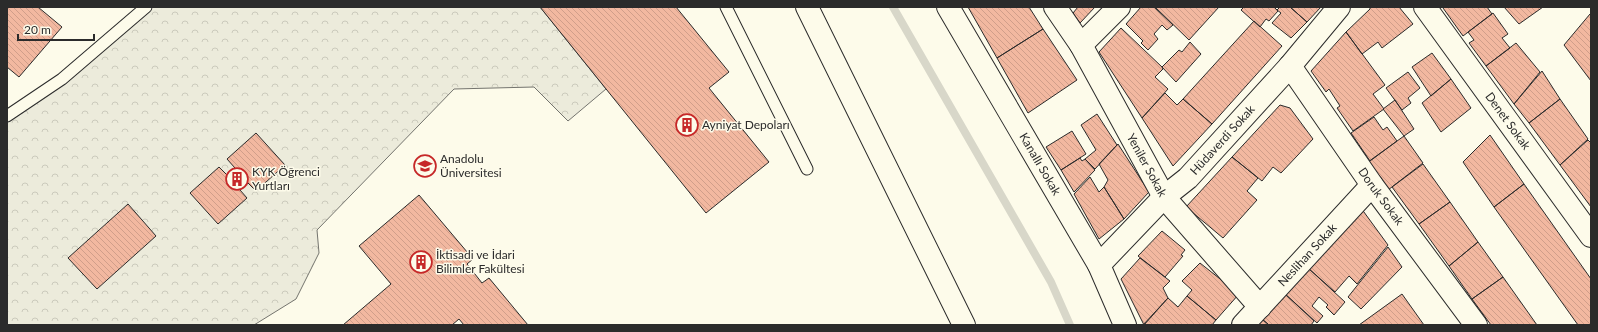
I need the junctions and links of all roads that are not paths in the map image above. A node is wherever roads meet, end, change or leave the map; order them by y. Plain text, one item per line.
1 (146, 7) edge
2 (726, 7) edge
3 (807, 7) edge
4 (948, 7) edge
5 (1055, 7) edge
6 (1118, 7) edge
7 (1339, 7) edge
8 (1425, 7) edge
9 (1080, 45) junction
10 (1290, 66) junction
11 (7, 116) edge
12 (807, 169) dead end
13 (1372, 185) junction
14 (1164, 197) junction
15 (1591, 236) edge
16 (1099, 265) junction
17 (1260, 308) junction
18 (964, 325) edge
19 (1125, 325) edge
20 (1243, 325) edge
21 (1476, 325) edge

1 - 11 lane
2 - 12 lane
3 - 18 street
4 - 16 street, Kanallı Sokak
5 - 9 street, Yeniler Sokak
6 - 9 street
7 - 10 street, Hüdaverdi Sokak
8 - 15 street, Denet Sokak
9 - 14 street, Yeniler Sokak
10 - 13 street, Doruk Sokak
10 - 14 street, Hüdaverdi Sokak
13 - 17 street, Neslihan Sokak
13 - 21 street, Doruk Sokak
14 - 16 street, Hüdaverdi Sokak
14 - 17 street, Yeniler Sokak
16 - 19 street, Kanallı Sokak
17 - 20 street, Neslihan Sokak

